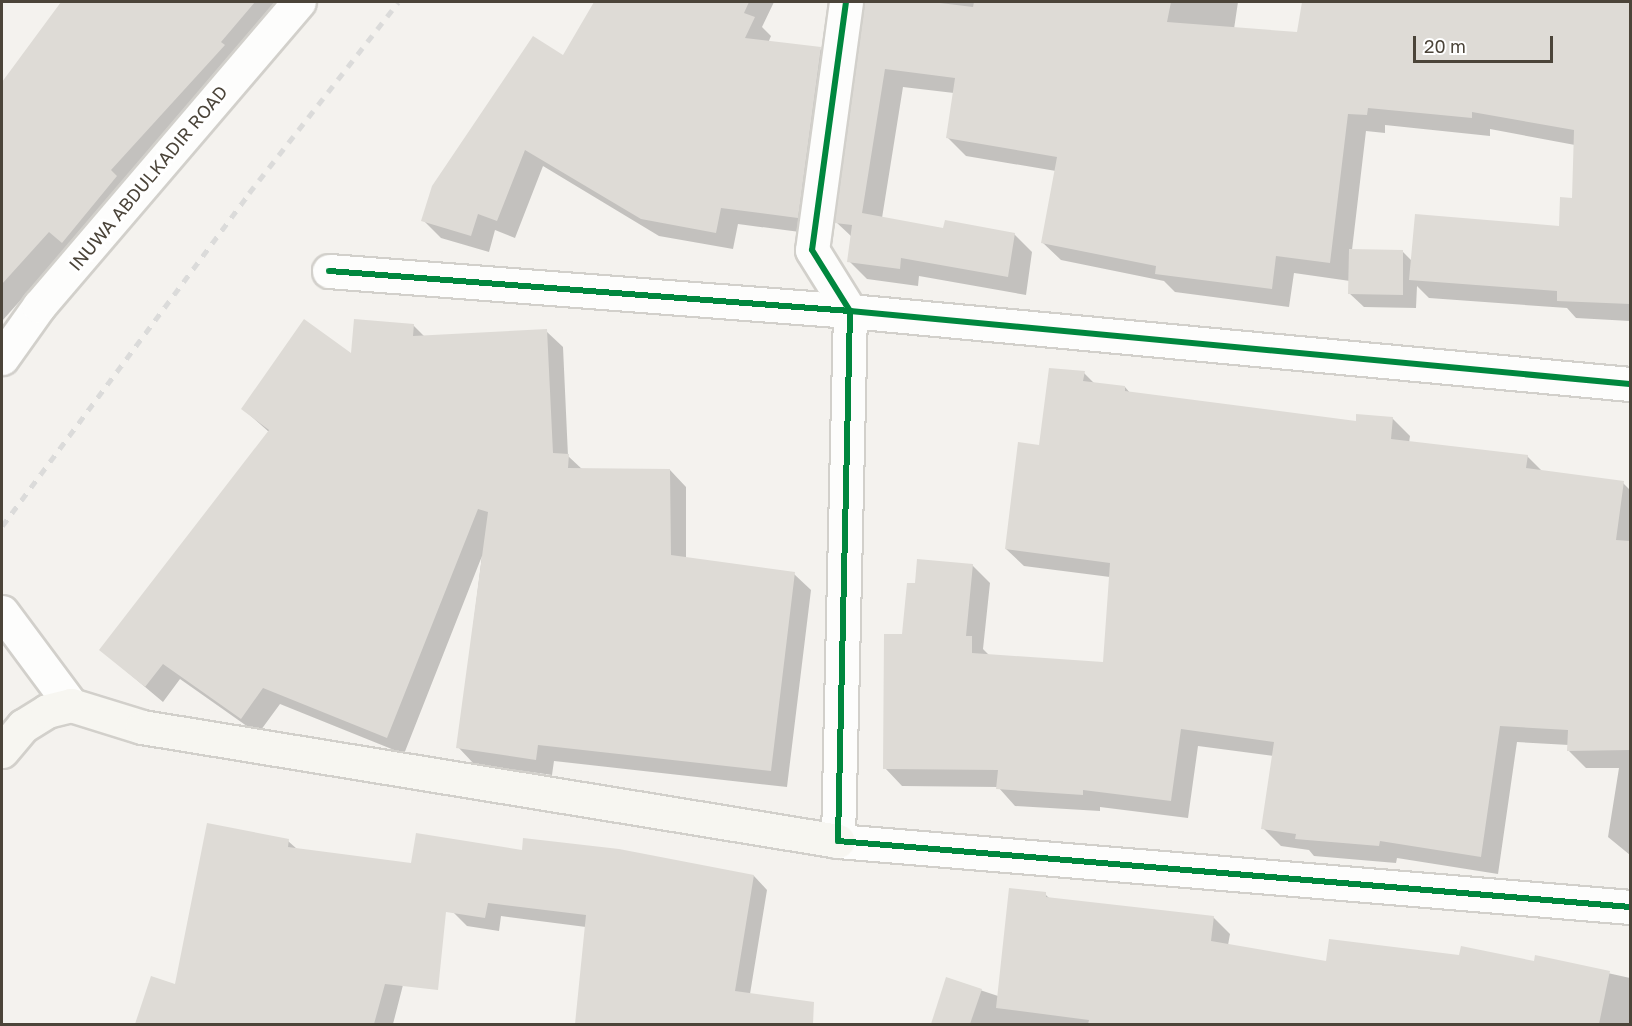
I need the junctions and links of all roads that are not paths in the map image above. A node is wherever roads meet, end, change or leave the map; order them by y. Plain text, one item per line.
1 (299, 2) edge
2 (846, 2) edge
3 (329, 271) dead end
4 (850, 311) junction
5 (2, 358) edge
6 (1630, 384) edge
7 (2, 612) edge
8 (71, 705) junction
9 (2, 751) edge
10 (838, 841) junction
11 (1630, 907) edge

1 - 5 street, INUWA ABDULKADIR ROAD
2 - 4 street
3 - 4 street
4 - 6 street
4 - 10 street
7 - 8 street
8 - 9 main road
8 - 10 main road
10 - 11 street

